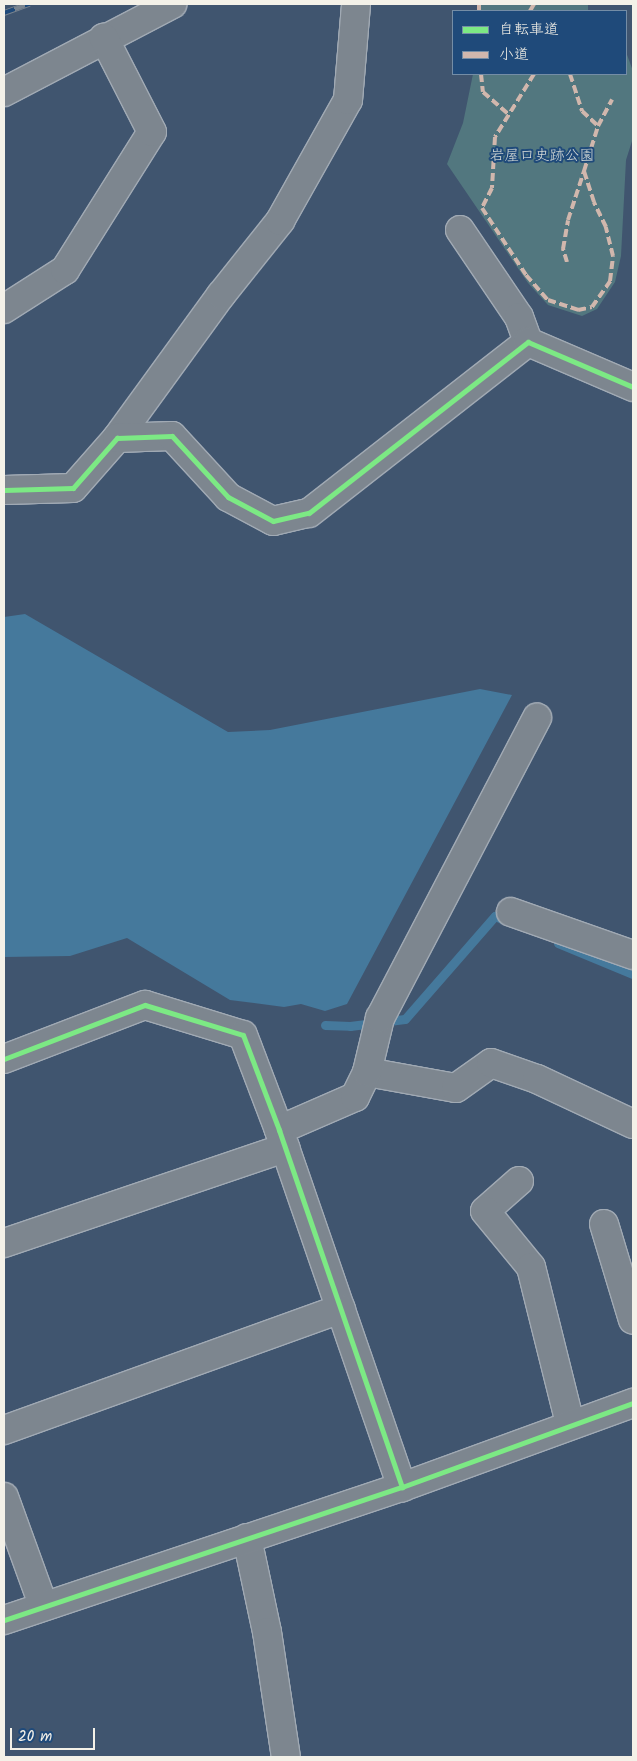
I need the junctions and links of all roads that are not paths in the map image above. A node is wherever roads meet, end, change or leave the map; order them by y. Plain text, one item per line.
1 (172, 4) edge
2 (356, 4) edge
3 (104, 38) junction
4 (4, 92) edge
5 (460, 230) dead end
6 (4, 309) edge
7 (528, 342) junction
8 (633, 387) edge
9 (117, 438) junction
10 (4, 490) edge
11 (537, 718) dead end
12 (512, 912) dead end
13 (633, 955) edge
14 (4, 1059) edge
15 (367, 1072) junction
16 (633, 1124) edge
17 (282, 1139) junction
18 (519, 1181) dead end
19 (604, 1224) dead end
20 (4, 1243) edge
21 (341, 1309) junction
22 (633, 1320) edge
23 (633, 1403) edge
24 (570, 1424) junction
25 (4, 1430) edge
26 (402, 1486) junction
27 (4, 1497) edge
28 (247, 1538) junction
29 (43, 1605) junction
30 (4, 1620) edge
31 (286, 1757) edge

1 - 3 street
2 - 9 street
3 - 4 street
3 - 6 street
5 - 7 street
7 - 8 street
7 - 9 street
9 - 10 street
11 - 15 street
12 - 13 street
14 - 17 street
15 - 16 street
15 - 17 street
17 - 20 street
17 - 21 street
18 - 24 street
19 - 22 street
21 - 25 street
21 - 26 street
23 - 24 street
24 - 26 street
26 - 28 street
27 - 29 street
28 - 29 street
28 - 31 street
29 - 30 street

